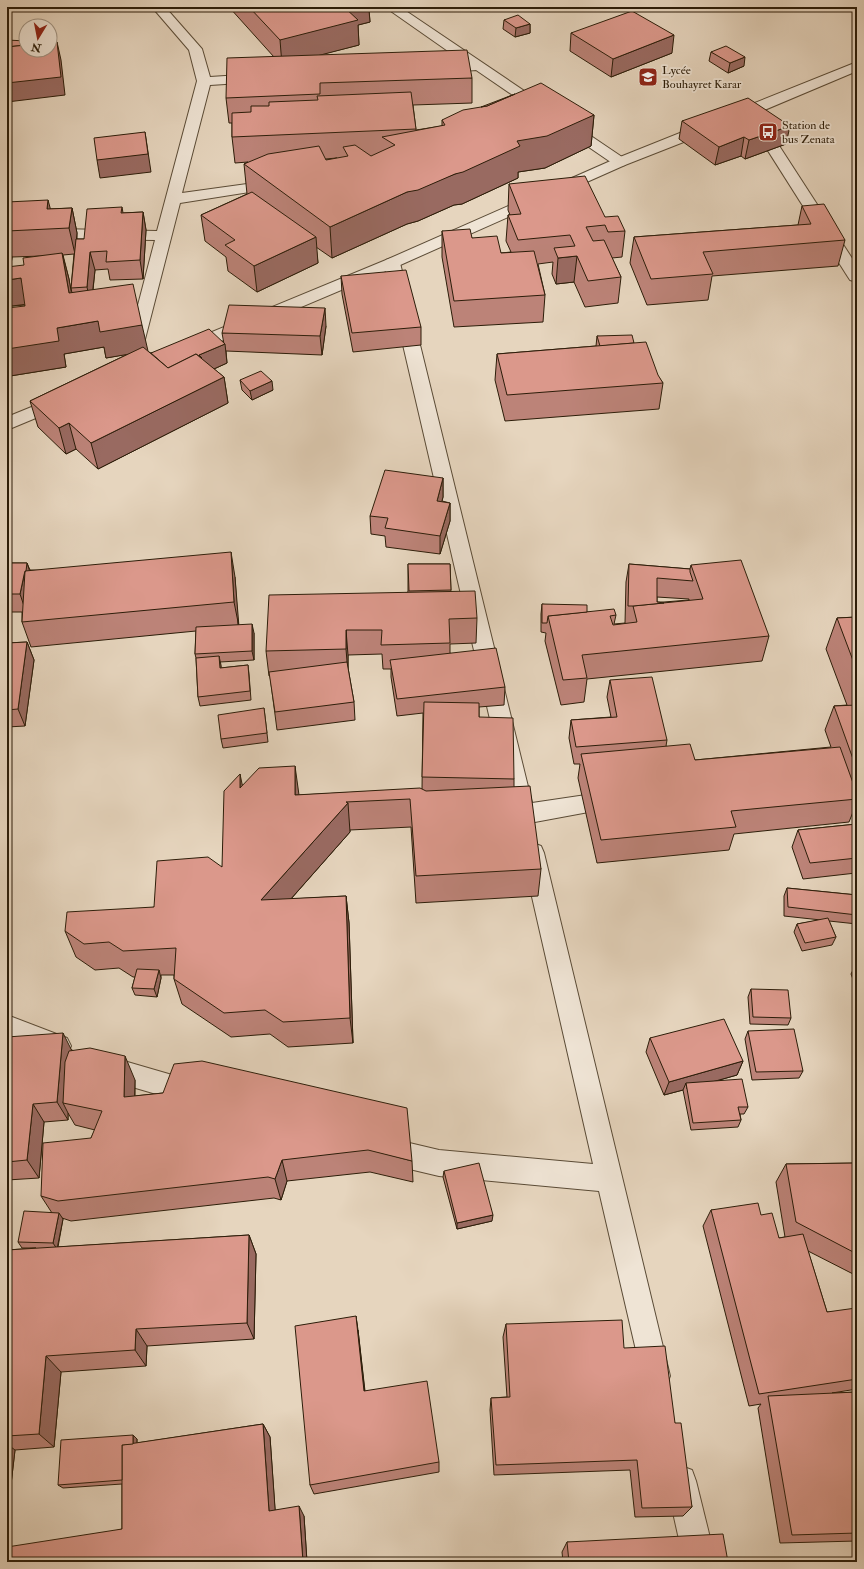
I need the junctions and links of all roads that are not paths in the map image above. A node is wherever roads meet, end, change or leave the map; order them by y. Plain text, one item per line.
1 (161, 7) edge
2 (391, 7) edge
3 (479, 66) junction
4 (857, 66) edge
5 (424, 69) edge
6 (267, 78) edge
7 (204, 81) junction
8 (524, 97) junction
9 (509, 104) edge
10 (750, 111) junction
11 (620, 162) junction
12 (289, 182) edge
13 (174, 199) junction
14 (7, 233) edge
15 (164, 236) junction
16 (392, 263) junction
17 (857, 278) edge
18 (172, 355) edge
19 (130, 366) edge
20 (78, 394) edge
21 (7, 424) edge
22 (632, 796) edge
23 (524, 814) junction
24 (7, 1026) edge
25 (214, 1099) edge
26 (361, 1143) edge
27 (610, 1179) junction
28 (662, 1401) edge
29 (675, 1455) edge
30 (700, 1562) edge

1 - 7 street
2 - 3 street
3 - 5 street
3 - 8 street
4 - 10 street
6 - 7 street
7 - 13 street
8 - 9 street
8 - 11 street
10 - 11 street
10 - 17 street
11 - 16 street
12 - 13 street
13 - 15 street
14 - 15 street
15 - 19 street
16 - 18 street
16 - 23 street
20 - 21 street
22 - 23 street
23 - 27 street
24 - 25 street
26 - 27 street
27 - 28 street
29 - 30 street

